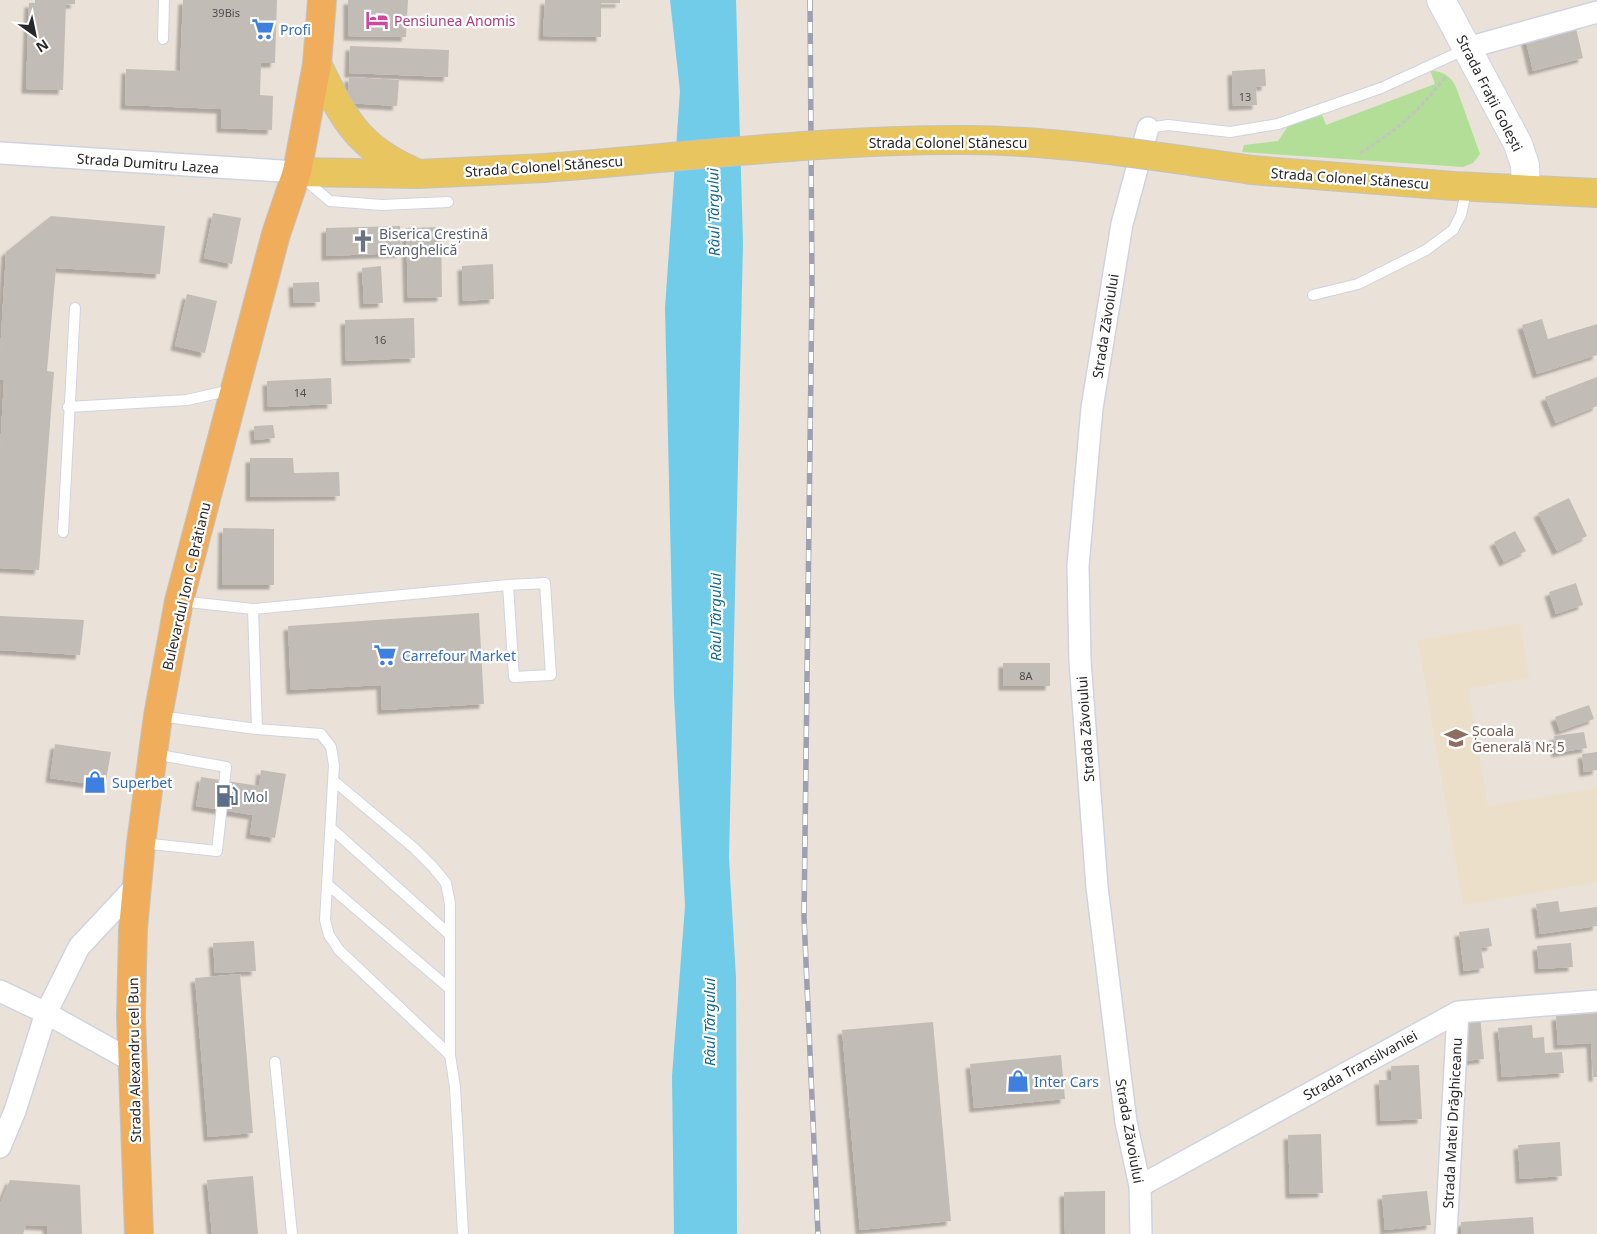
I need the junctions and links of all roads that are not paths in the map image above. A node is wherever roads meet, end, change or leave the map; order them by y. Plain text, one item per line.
1 (164, 0) edge
2 (322, 0) edge
3 (1441, 0) edge
4 (1597, 12) edge
5 (163, 38) dead end
6 (1467, 48) junction
7 (317, 64) junction
8 (1148, 128) joint
9 (0, 153) edge
10 (297, 172) junction
11 (418, 174) junction
12 (1467, 186) junction
13 (1526, 189) junction
14 (1597, 193) edge
15 (448, 202) dead end
16 (1313, 295) dead end
17 (75, 308) dead end
18 (234, 390) junction
19 (68, 407) junction
20 (63, 532) dead end
21 (508, 585) junction
22 (179, 601) junction
23 (253, 609) junction
24 (158, 716) junction
25 (257, 729) junction
26 (153, 754) junction
27 (334, 781) junction
28 (331, 828) junction
29 (141, 843) junction
30 (327, 884) junction
31 (136, 886) junction
32 (449, 934) junction
33 (450, 989) junction
34 (0, 991) edge
35 (1597, 1001) edge
36 (1458, 1012) junction
37 (46, 1013) junction
38 (450, 1055) junction
39 (132, 1061) junction
40 (275, 1062) dead end
41 (0, 1147) edge
42 (1140, 1186) junction
43 (140, 1234) edge
44 (292, 1234) edge
45 (463, 1234) edge
46 (1141, 1234) edge
47 (1446, 1234) edge

1 - 5 lane
2 - 7 highway, Bulevardul Ion C. Brătianu
3 - 6 main road, Strada Frații Golești
4 - 6 street
6 - 8 lane
6 - 13 main road, Strada Frații Golești
7 - 10 highway, Bulevardul Ion C. Brătianu
7 - 11 main road
8 - 42 street, Strada Zăvoiului
9 - 10 street, Strada Dumitru Lazea
10 - 11 main road, Strada Colonel Stănescu
10 - 15 lane
10 - 18 highway, Bulevardul Ion C. Brătianu
11 - 12 main road, Strada Colonel Stănescu, bridge
12 - 13 main road, Strada Colonel Stănescu
12 - 16 lane
13 - 14 main road, Strada Colonel Stănescu
17 - 19 lane
18 - 19 lane
18 - 22 highway, Bulevardul Ion C. Brătianu
19 - 20 lane
21 - 21 lane
21 - 23 lane
22 - 23 lane
22 - 24 highway, Bulevardul Ion C. Brătianu
23 - 25 lane
24 - 25 lane
24 - 26 highway, Bulevardul Ion C. Brătianu
25 - 27 lane
26 - 29 highway, Bulevardul Ion C. Brătianu
26 - 29 lane
27 - 28 lane
27 - 32 lane
28 - 30 lane
28 - 32 lane
29 - 31 highway, Bulevardul Ion C. Brătianu
30 - 33 lane
30 - 38 lane
31 - 37 street
31 - 39 highway, Strada Alexandru cel Bun
32 - 33 lane
33 - 38 lane
34 - 37 street
35 - 36 street, Strada Transilvaniei
36 - 42 street, Strada Transilvaniei
36 - 47 street, Strada Matei Drăghiceanu
37 - 39 street
37 - 41 street
38 - 45 lane
39 - 43 highway, Strada Alexandru cel Bun
40 - 44 lane
42 - 46 street, Strada Zăvoiului

